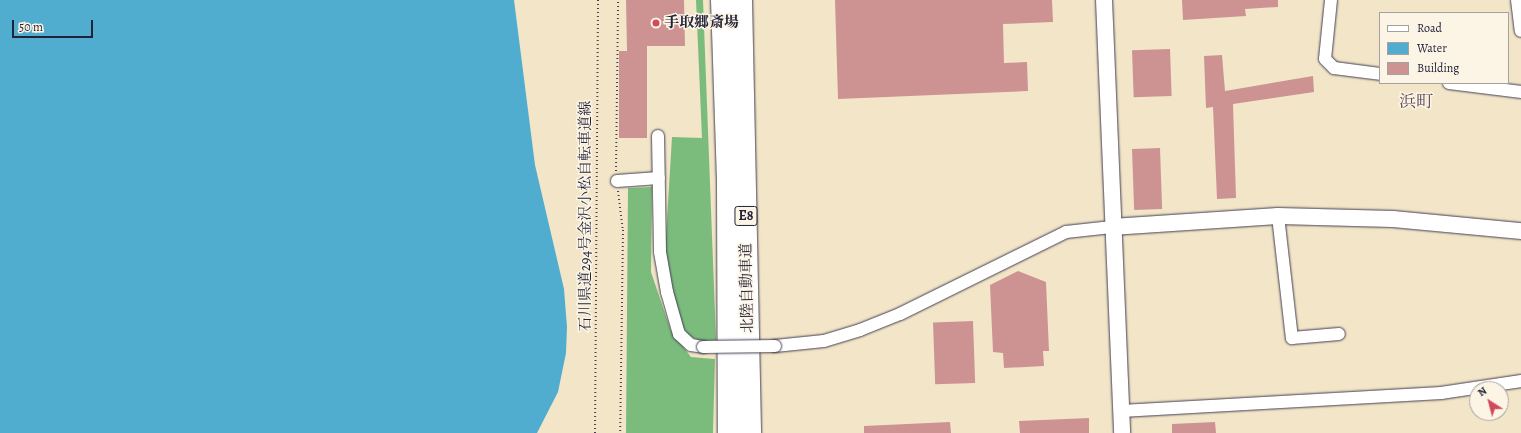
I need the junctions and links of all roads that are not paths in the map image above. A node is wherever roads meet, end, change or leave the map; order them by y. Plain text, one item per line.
1 (722, 0) edge
2 (741, 0) edge
3 (1104, 0) edge
4 (1331, 0) edge
5 (1517, 0) edge
6 (1521, 31) edge
7 (1379, 74) edge
8 (1456, 84) edge
9 (1521, 92) edge
10 (658, 136) dead end
11 (659, 178) junction
12 (617, 181) road end
13 (1278, 216) junction
14 (1112, 227) junction
15 (1521, 231) edge
16 (1339, 334) dead end
17 (1521, 381) edge
18 (1121, 411) junction
19 (729, 433) edge
20 (750, 433) edge
21 (1122, 433) edge

1 - 19 highway, 北陸自動車道 / E8
2 - 20 highway, 北陸自動車道 / E8
3 - 14 street
4 - 7 street
5 - 6 street
8 - 9 street
10 - 11 street
11 - 12 street
11 - 14 street, bridge
13 - 14 street
13 - 15 street
13 - 16 street
14 - 18 street
17 - 18 street
18 - 21 street

